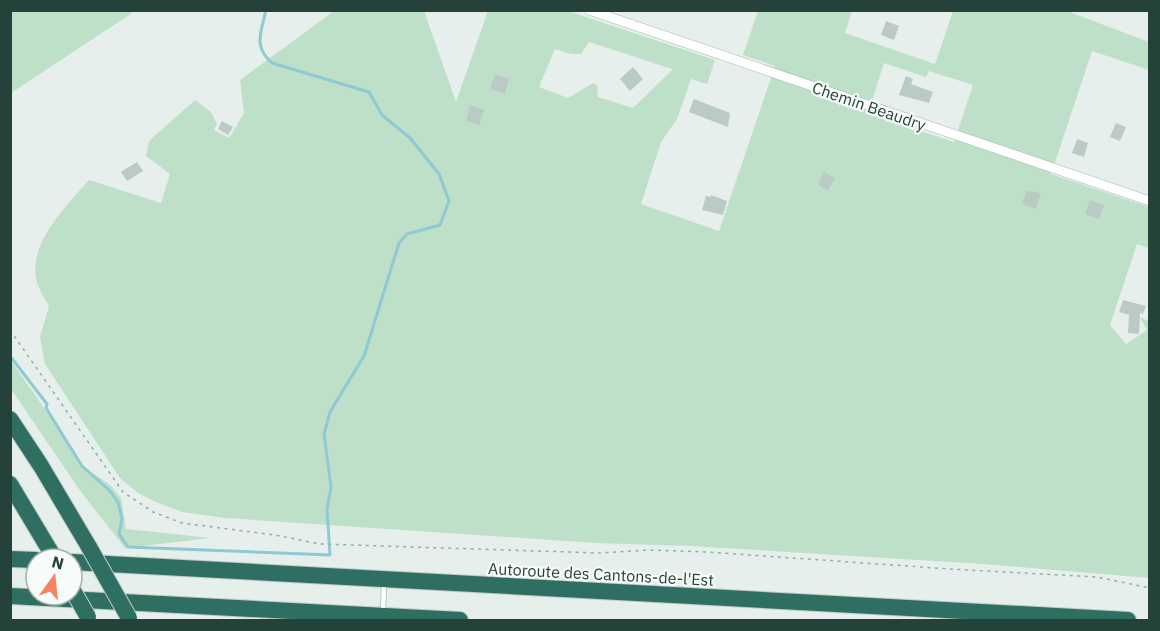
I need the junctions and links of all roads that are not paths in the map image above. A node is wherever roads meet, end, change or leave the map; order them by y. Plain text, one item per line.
1 (589, 10) edge
2 (1149, 201) edge
3 (10, 419) edge
4 (10, 484) edge
5 (48, 547) edge
6 (84, 563) edge
7 (384, 580) junction
8 (10, 596) edge
9 (382, 616) junction
10 (129, 619) edge
11 (460, 621) edge
12 (1128, 621) edge

1 - 2 street, Chemin Beaudry
3 - 10 highway, bridge
4 - 5 highway
6 - 7 highway, Autoroute des Cantons-de-l'Est
7 - 9 lane
7 - 12 highway, Autoroute des Cantons-de-l'Est
8 - 9 highway
9 - 11 highway

